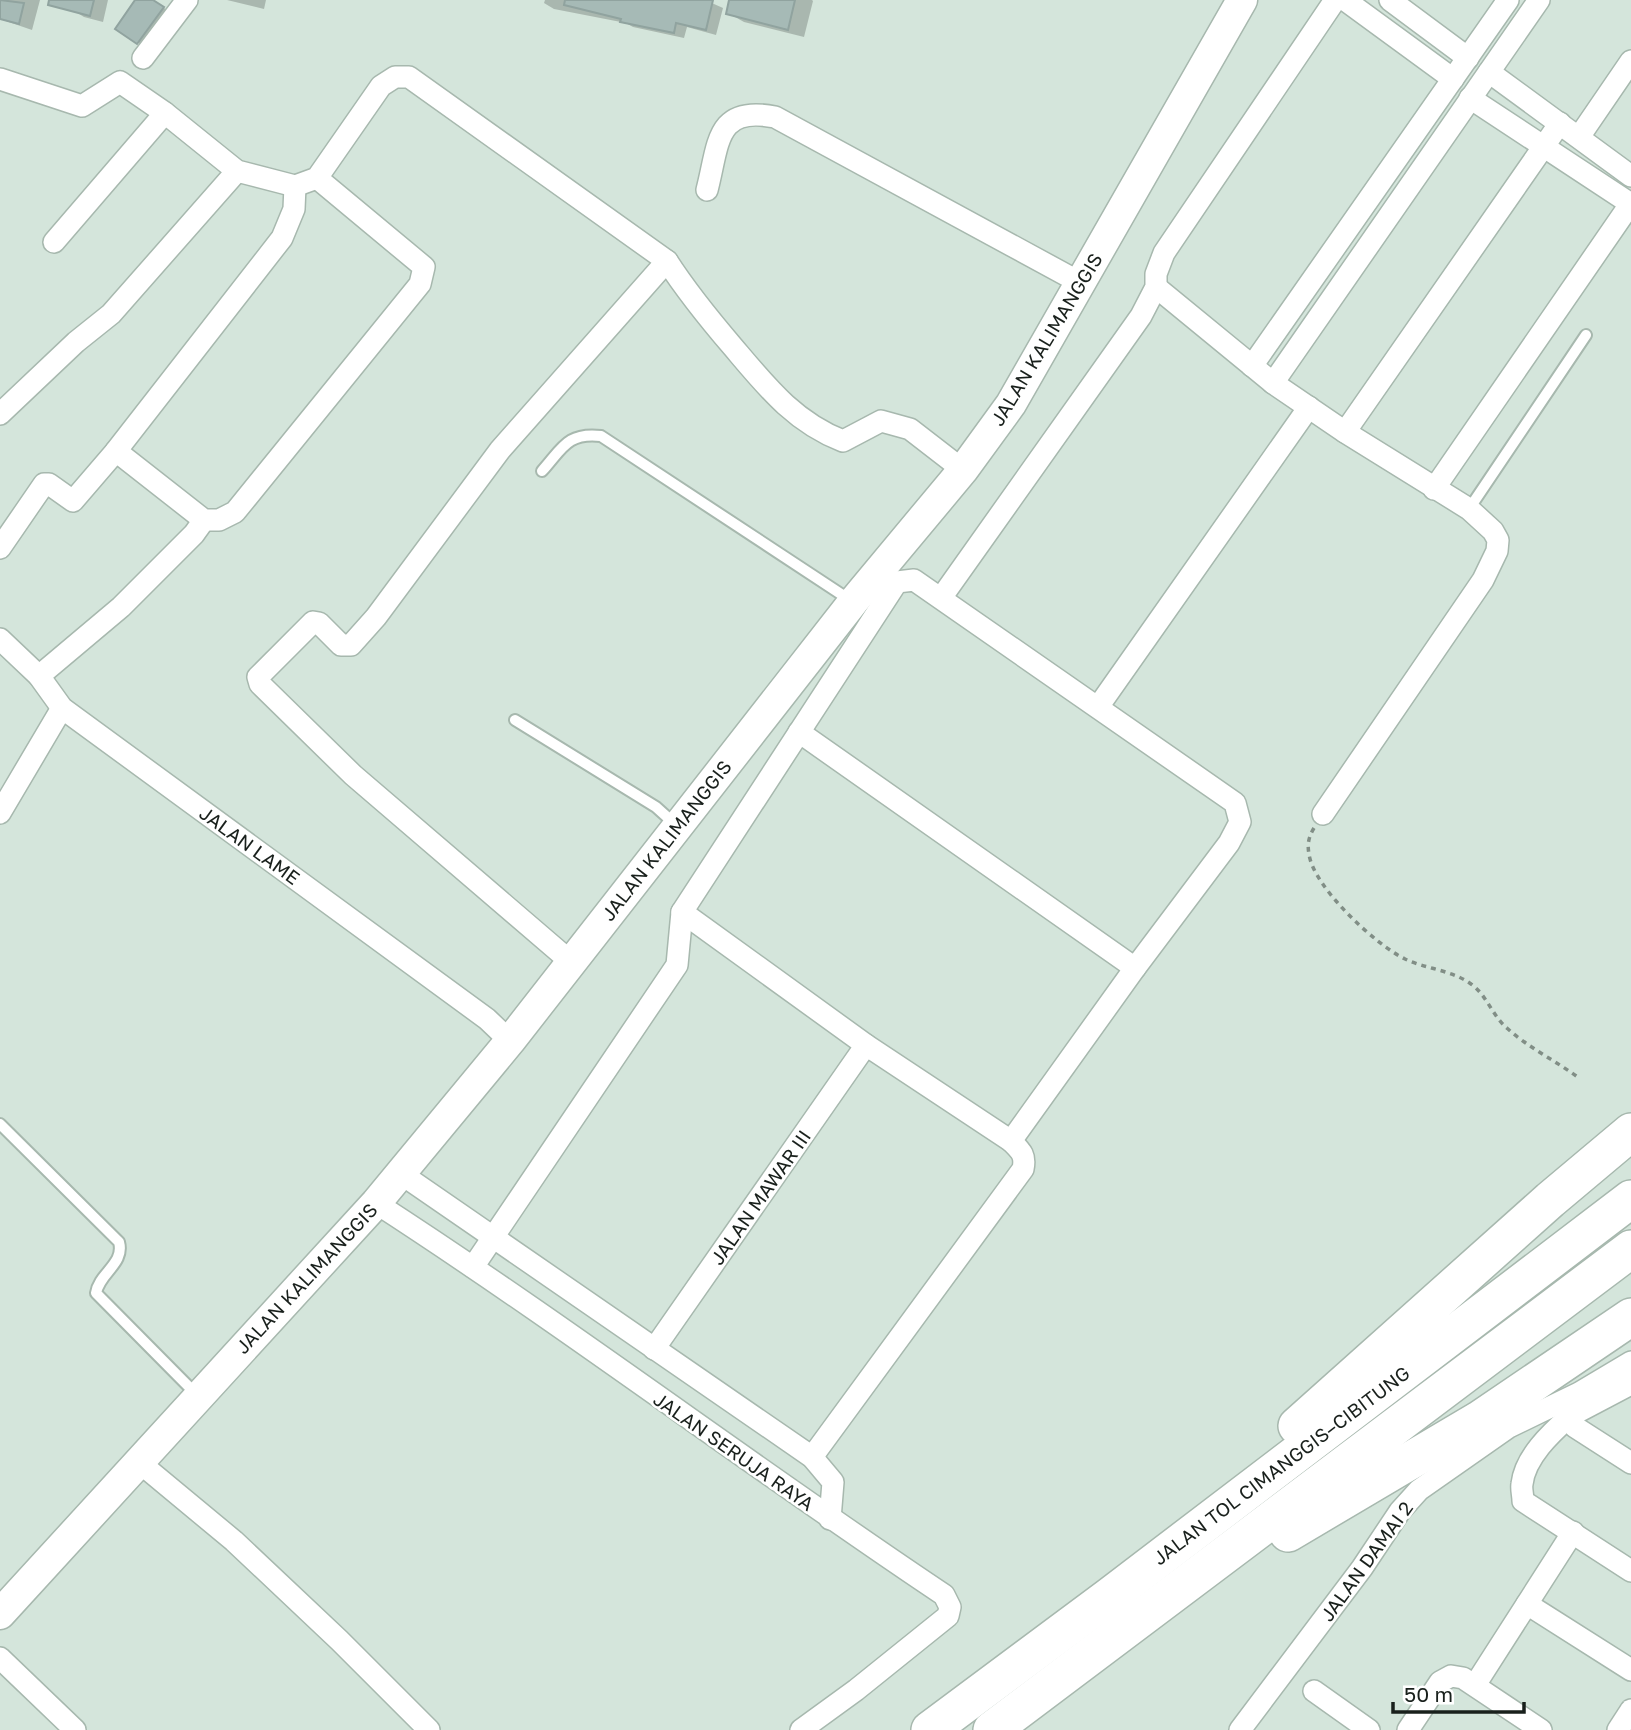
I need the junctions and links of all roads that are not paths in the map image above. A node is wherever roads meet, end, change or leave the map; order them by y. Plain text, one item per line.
1 (187, 0) edge
2 (1242, 0) edge
3 (1335, 0) edge
4 (1345, 0) edge
5 (1390, 0) edge
6 (1508, 0) edge
7 (1539, 0) edge
8 (143, 58) dead end
9 (1468, 58) junction
10 (1631, 61) edge
11 (1489, 72) junction
12 (0, 79) edge
13 (1453, 79) junction
14 (1471, 98) junction
15 (165, 113) junction
16 (1560, 123) junction
17 (1579, 137) junction
18 (1411, 140) junction
19 (1544, 145) junction
20 (1432, 154) junction
21 (237, 171) junction
22 (1631, 176) edge
23 (317, 178) junction
24 (295, 186) junction
25 (707, 190) dead end
26 (1631, 203) edge
27 (54, 242) dead end
28 (667, 261) junction
29 (1079, 282) junction
30 (1156, 287) junction
31 (1586, 335) dead end
32 (1252, 366) junction
33 (1273, 383) junction
34 (1309, 407) junction
35 (0, 414) edge
36 (1345, 432) junction
37 (116, 451) junction
38 (963, 470) junction
39 (542, 471) dead end
40 (1434, 489) junction
41 (1469, 509) junction
42 (204, 520) junction
43 (0, 548) edge
44 (941, 598) junction
45 (853, 602) junction
46 (0, 639) edge
47 (39, 676) junction
48 (1098, 707) junction
49 (62, 708) junction
50 (514, 720) dead end
51 (799, 733) junction
52 (0, 813) edge
53 (1322, 814) road end
54 (677, 826) junction
55 (682, 912) junction
56 (571, 962) junction
57 (1135, 968) junction
58 (510, 1041) junction
59 (866, 1045) junction
60 (0, 1124) edge
61 (1631, 1132) edge
62 (1012, 1142) junction
63 (400, 1174) junction
64 (1631, 1199) edge
65 (376, 1203) junction
66 (492, 1238) junction
67 (1631, 1249) edge
68 (473, 1267) junction
69 (1631, 1317) edge
70 (654, 1349) junction
71 (1631, 1362) edge
72 (1631, 1384) edge
73 (198, 1396) junction
74 (746, 1414) junction
75 (1570, 1416) junction
76 (728, 1445) junction
77 (812, 1457) junction
78 (140, 1463) junction
79 (1631, 1463) edge
80 (830, 1519) junction
81 (1573, 1532) junction
82 (1631, 1571) edge
83 (1110, 1597) junction
84 (1527, 1604) junction
85 (0, 1614) edge
86 (1128, 1628) junction
87 (0, 1658) edge
88 (1631, 1670) edge
89 (1475, 1685) junction
90 (1314, 1691) dead end
91 (1631, 1710) edge
92 (75, 1730) edge
93 (429, 1730) edge
94 (801, 1730) edge
95 (930, 1730) edge
96 (992, 1730) edge
97 (1240, 1730) edge
98 (1369, 1730) edge
99 (1408, 1730) edge
100 (1541, 1730) edge
101 (1618, 1730) edge

1 - 8 street
2 - 29 main road, JALAN KALIMANGGIS
3 - 30 street
4 - 13 street
5 - 9 street
6 - 9 street
7 - 11 street
9 - 13 street
10 - 17 street
11 - 14 street
11 - 16 street
12 - 15 street
13 - 18 street
14 - 19 street
14 - 20 street
15 - 21 street
15 - 27 street
16 - 17 street
16 - 19 street
17 - 22 street
18 - 20 street
18 - 32 street
19 - 26 street
19 - 36 street
20 - 33 street
21 - 24 street
21 - 35 street
23 - 24 street
23 - 28 street
23 - 42 street
24 - 37 street
25 - 29 street
26 - 40 street
28 - 38 street
28 - 56 street
29 - 38 main road, JALAN KALIMANGGIS
30 - 32 street
30 - 44 street
31 - 41 lane
32 - 33 street
33 - 34 street
34 - 36 street
34 - 48 street
36 - 40 street
37 - 42 street
37 - 43 street
38 - 45 main road, JALAN KALIMANGGIS
39 - 45 lane
40 - 41 street
41 - 53 street
42 - 47 street
44 - 48 street
44 - 51 street
45 - 54 main road, JALAN KALIMANGGIS
46 - 47 street, JALAN LAME
47 - 49 street, JALAN LAME
48 - 57 street
49 - 52 street
49 - 58 street, JALAN LAME
50 - 54 lane
51 - 55 street
51 - 57 street
54 - 56 main road, JALAN KALIMANGGIS
55 - 59 street
55 - 66 street
56 - 58 main road, JALAN KALIMANGGIS
57 - 62 street
58 - 63 main road, JALAN KALIMANGGIS
59 - 62 street
59 - 70 street, JALAN MAWAR III
60 - 73 lane
61 - 83 highway
62 - 77 street
63 - 65 main road, JALAN KALIMANGGIS
63 - 66 street, JALAN SERUJA RAYA
64 - 83 highway, JALAN TOL CIMANGGIS–CIBITUNG
65 - 68 street, JALAN SERUJA RAYA
65 - 73 main road, JALAN KALIMANGGIS
66 - 68 street
66 - 70 street, JALAN SERUJA RAYA
67 - 86 highway, JALAN TOL CIMANGGIS–CIBITUNG
68 - 76 street, JALAN SERUJA RAYA
69 - 86 highway
70 - 74 street, JALAN SERUJA RAYA
71 - 97 street, JALAN DAMAI 2
72 - 75 street
73 - 78 main road, JALAN KALIMANGGIS
74 - 76 street
74 - 77 street, JALAN SERUJA RAYA
75 - 79 street
75 - 81 street
76 - 80 street, JALAN SERUJA RAYA
77 - 80 street, JALAN SERUJA RAYA
78 - 85 main road, JALAN KALIMANGGIS
78 - 93 street
80 - 94 street
81 - 82 street
81 - 84 street
83 - 95 highway, JALAN TOL CIMANGGIS–CIBITUNG
84 - 88 street
84 - 89 street
86 - 96 highway, JALAN TOL CIMANGGIS–CIBITUNG
87 - 92 street
89 - 99 street
89 - 100 street
90 - 98 street
91 - 101 street

